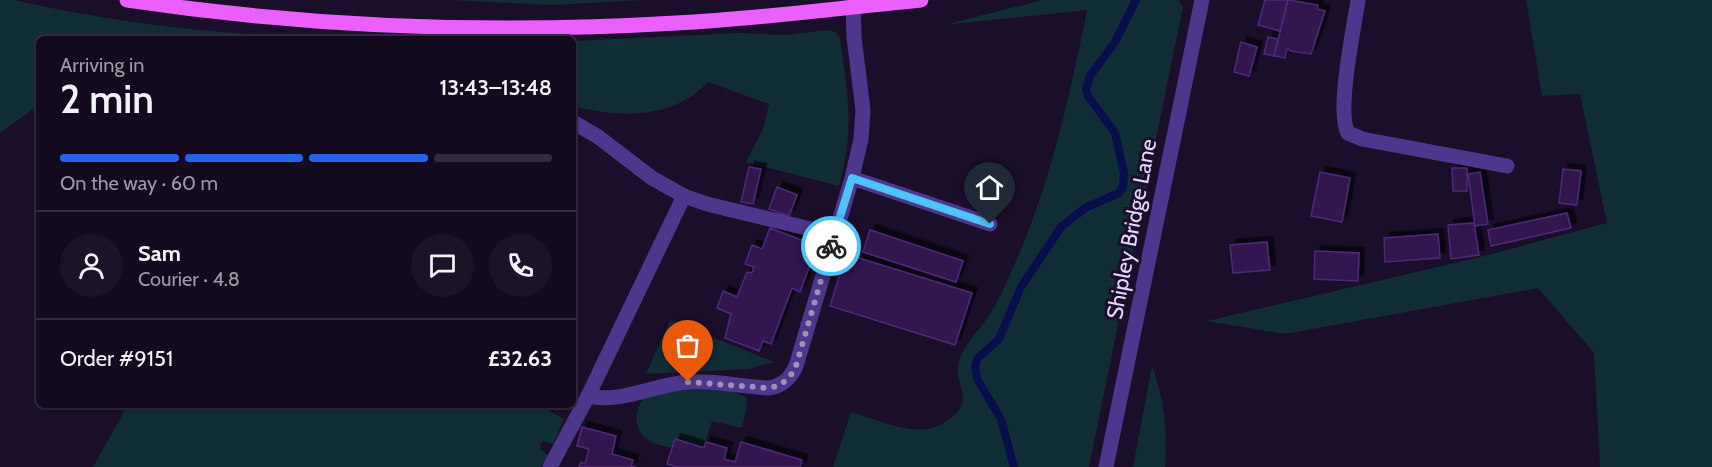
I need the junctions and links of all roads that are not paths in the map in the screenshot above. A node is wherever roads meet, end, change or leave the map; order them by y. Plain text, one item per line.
1 (127, 0) edge
2 (921, 0) edge
3 (1202, 0) edge
4 (1358, 0) edge
5 (854, 3) edge
6 (576, 124) edge
7 (1507, 166) dead end
8 (852, 178) junction
9 (684, 196) junction
10 (990, 224) dead end
11 (835, 235) junction
12 (588, 396) junction
13 (550, 467) edge
14 (1106, 467) edge

1 - 5 main road
2 - 5 main road
3 - 14 street, Shipley Bridge Lane
4 - 7 street
5 - 8 street
6 - 9 street
8 - 10 street
8 - 11 street
9 - 11 street
9 - 12 street
11 - 12 street
12 - 13 street

